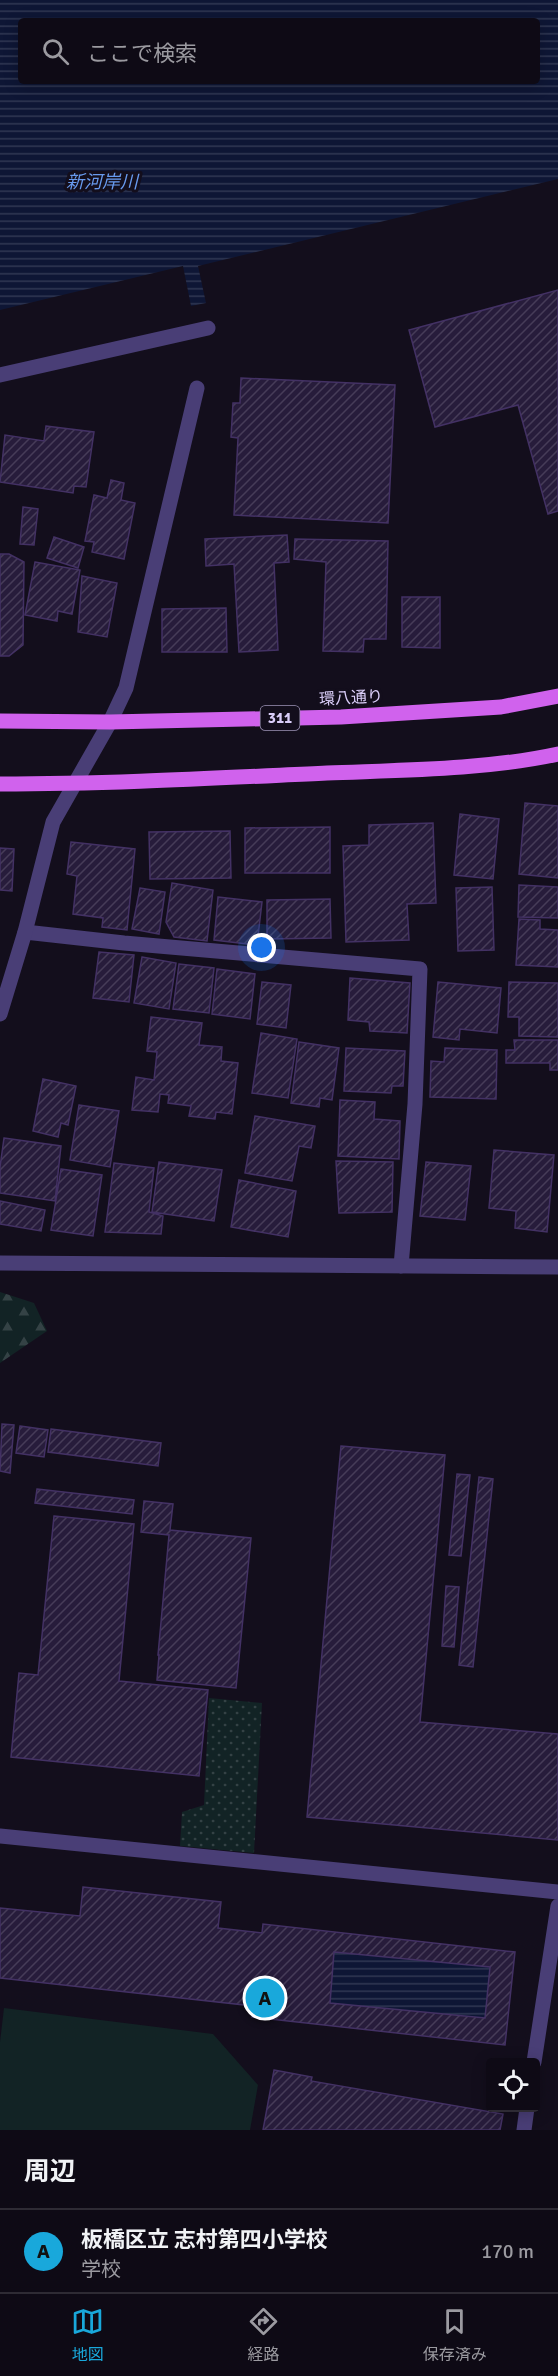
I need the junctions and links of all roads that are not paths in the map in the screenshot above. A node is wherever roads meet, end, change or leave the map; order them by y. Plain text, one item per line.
1 (208, 328) dead end
2 (0, 375) edge
3 (197, 388) dead end
4 (558, 696) edge
5 (0, 721) edge
6 (110, 722) junction
7 (558, 754) edge
8 (0, 784) edge
9 (73, 784) junction
10 (25, 932) junction
11 (0, 1014) edge
12 (0, 1263) edge
13 (401, 1266) junction
14 (558, 1267) edge
15 (0, 1836) edge
16 (558, 1892) edge
17 (558, 1906) edge
18 (535, 2058) edge
19 (526, 2112) edge
20 (524, 2130) edge

1 - 2 street
3 - 6 street
4 - 6 main road, 環八通り / 311
5 - 6 main road, 環八通り / 311
6 - 9 street
7 - 9 main road
8 - 9 main road
9 - 10 street
10 - 11 street
10 - 13 street
12 - 13 street
13 - 14 street
15 - 16 street
17 - 18 street
19 - 20 street

